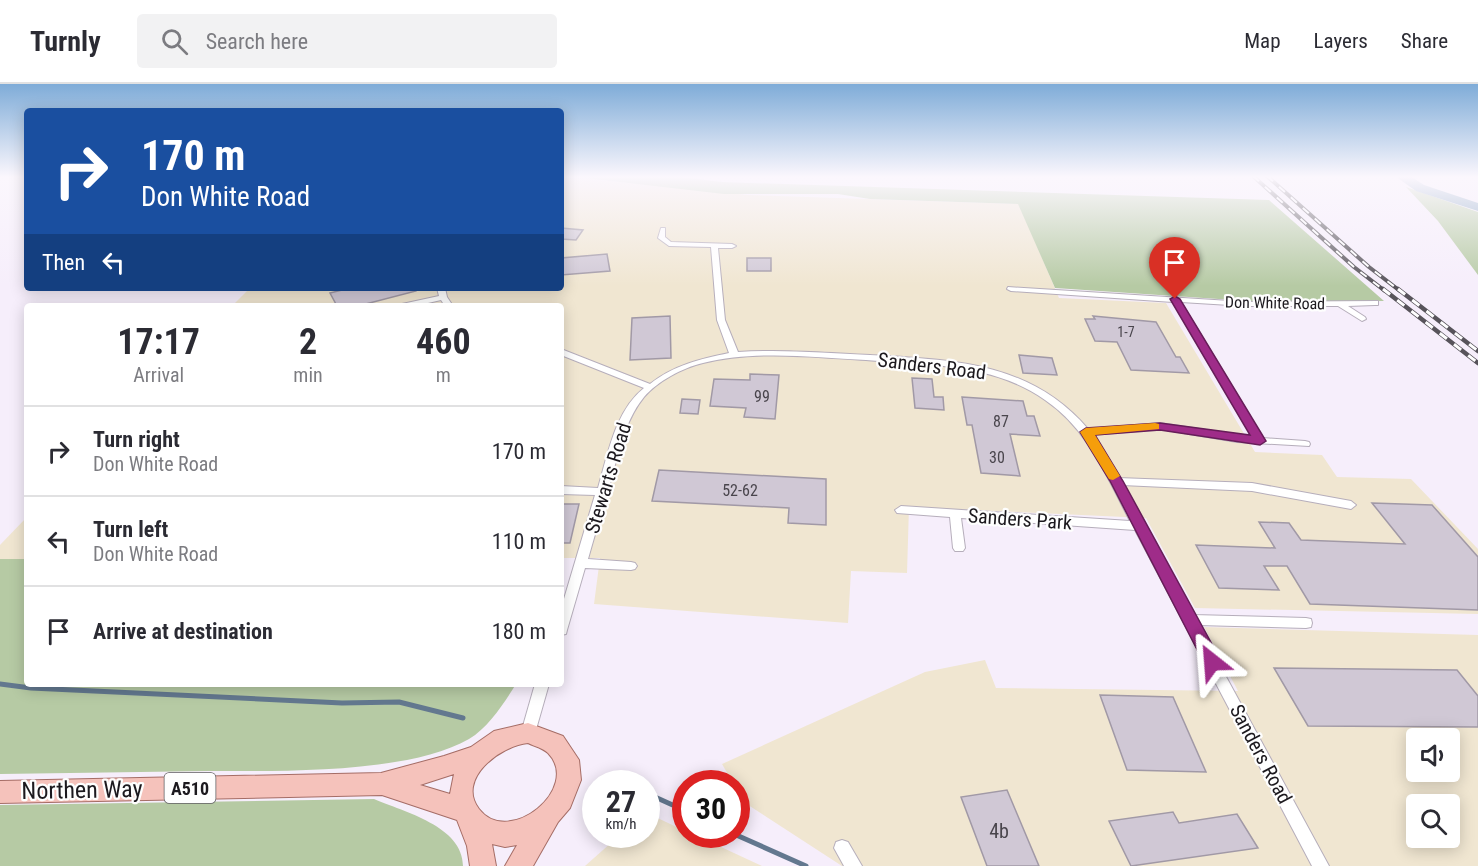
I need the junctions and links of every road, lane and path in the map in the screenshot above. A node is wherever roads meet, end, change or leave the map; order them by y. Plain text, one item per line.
1 (663, 229) dead end
2 (714, 246) junction
3 (732, 246) dead end
4 (1011, 289) dead end
5 (441, 291) edge
6 (442, 297) junction
7 (1175, 299) junction
8 (417, 303) edge
9 (447, 303) edge
10 (1375, 303) dead end
11 (1341, 304) junction
12 (1362, 319) dead end
13 (564, 353) edge
14 (734, 354) junction
15 (650, 387) junction
16 (1086, 432) junction
17 (1260, 441) junction
18 (1305, 444) dead end
19 (1116, 481) junction
20 (564, 490) edge
21 (603, 492) junction
22 (1351, 505) dead end
23 (901, 510) dead end
24 (954, 514) junction
25 (1140, 526) junction
26 (959, 548) dead end
27 (583, 563) junction
28 (631, 566) dead end
29 (1190, 620) junction
30 (564, 621) edge
31 (1306, 623) dead end
32 (541, 687) edge
33 (528, 733) junction
34 (478, 754) junction
35 (381, 784) junction
36 (0, 792) edge
37 (467, 815) junction
38 (550, 815) junction
39 (842, 848) dead end
40 (483, 866) edge
41 (518, 866) edge
42 (854, 866) edge
43 (1321, 866) edge

1 - 2 street
2 - 3 street
2 - 14 street
4 - 7 street, Don White Road
5 - 6 street
6 - 8 street
6 - 9 street
7 - 11 street, Don White Road
7 - 17 street
10 - 11 street, Don White Road
11 - 12 street
13 - 15 street
14 - 15 street, Stewarts Road
14 - 16 street, Sanders Road
15 - 21 street, Stewarts Road
16 - 17 street
16 - 19 street, Sanders Road
17 - 18 street
19 - 22 street
19 - 25 street, Sanders Road
20 - 21 street
21 - 27 street, Stewarts Road
23 - 24 street, Sanders Park
24 - 25 street, Sanders Park
24 - 26 street
25 - 29 street, Sanders Road
27 - 28 street
27 - 30 street, Stewarts Road
29 - 31 street
29 - 43 street, Sanders Road
32 - 33 street
33 - 34 main road
33 - 38 main road
34 - 35 main road, Northen Way / A510
34 - 37 main road
35 - 36 main road, Northen Way / A510
35 - 37 main road, Northen Way / A510
37 - 38 main road
37 - 40 main road
38 - 41 main road
39 - 42 street

